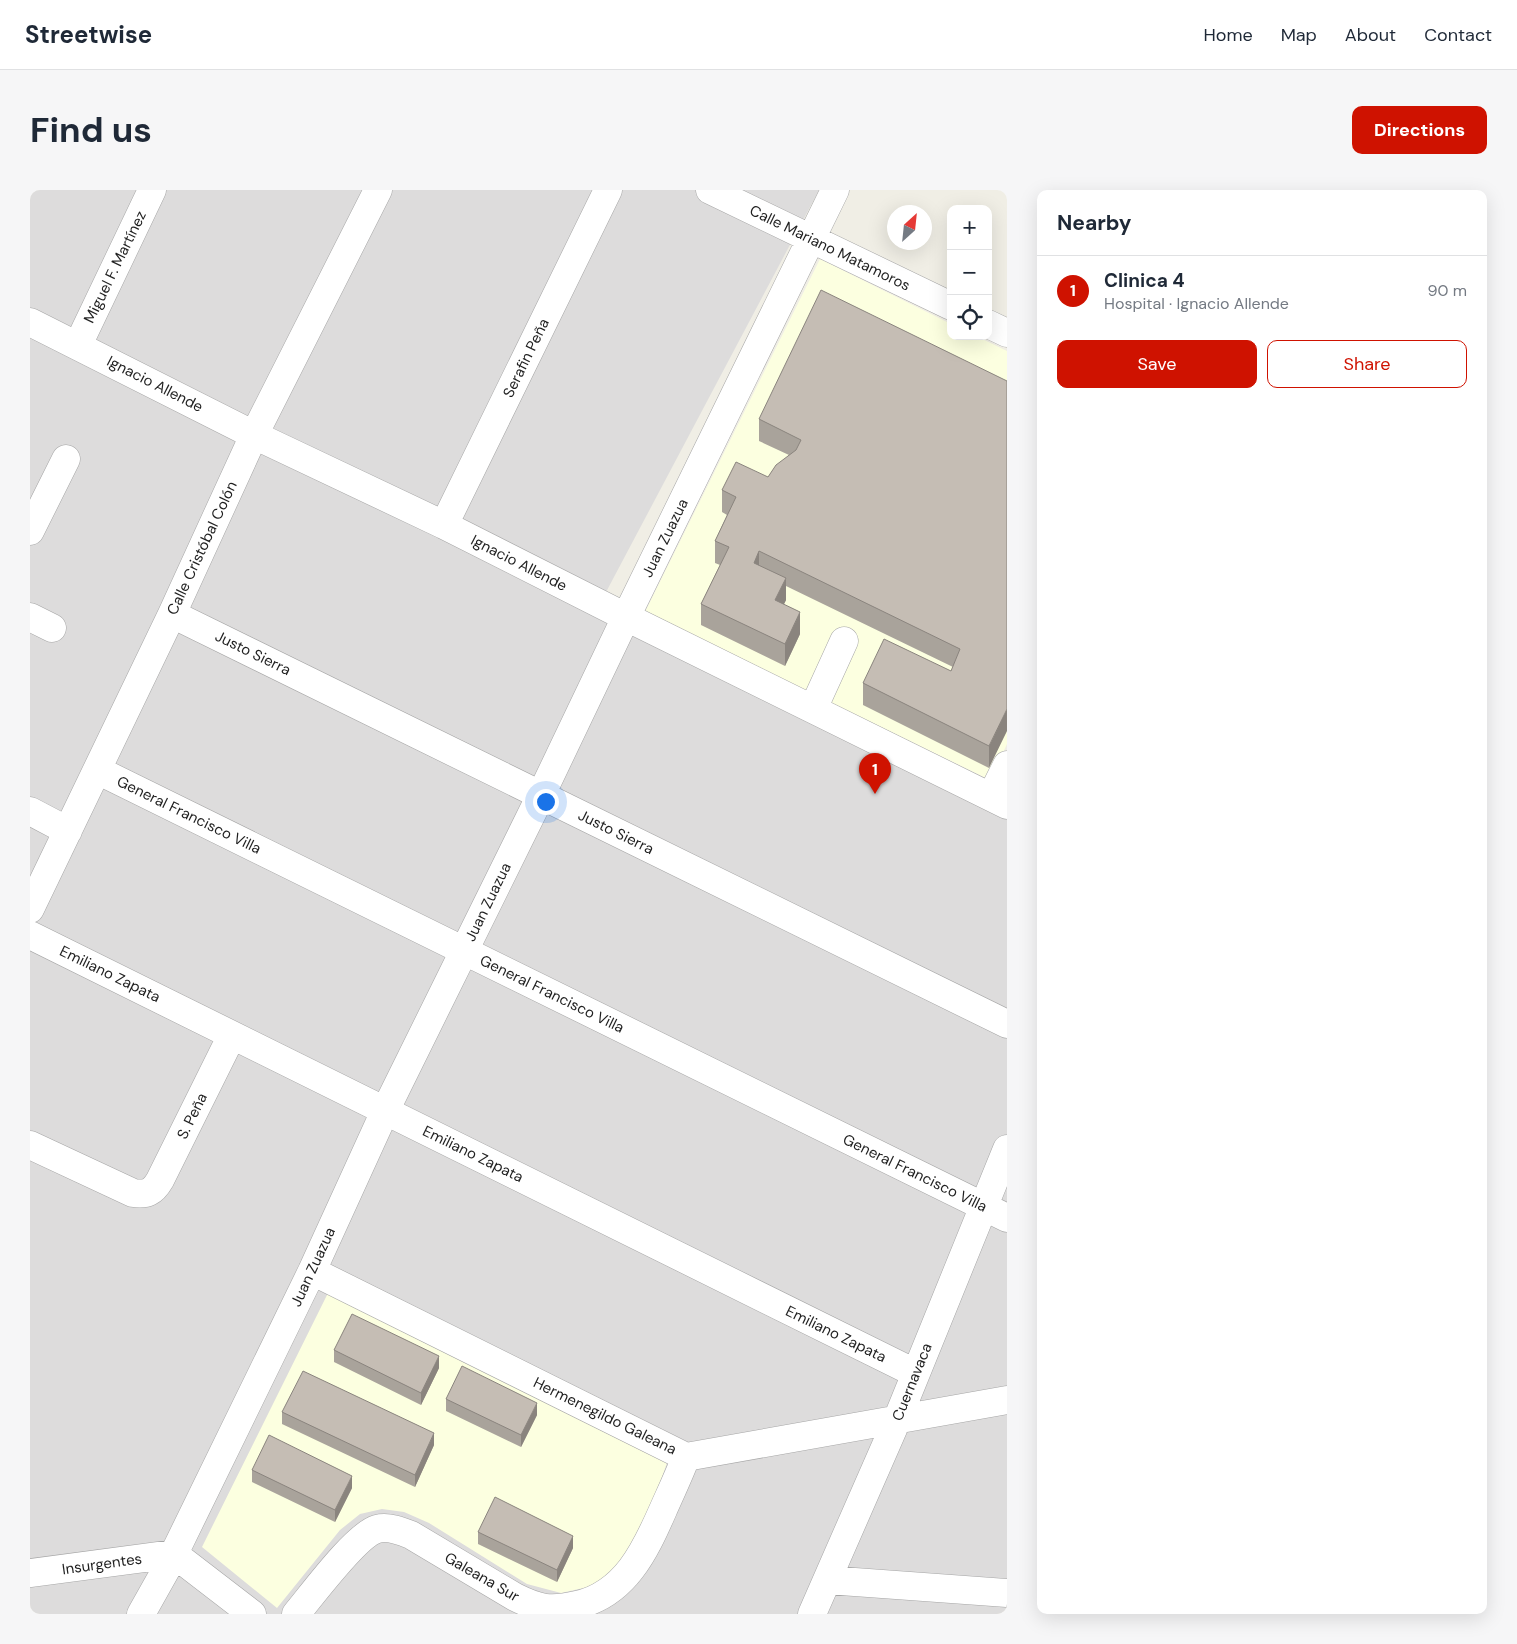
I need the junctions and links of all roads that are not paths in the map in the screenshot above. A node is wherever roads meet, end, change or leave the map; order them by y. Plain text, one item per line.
1 (152, 190) edge
2 (378, 190) edge
3 (608, 190) edge
4 (710, 190) edge
5 (835, 190) edge
6 (812, 239) junction
7 (947, 304) edge
8 (30, 322) edge
9 (992, 326) edge
10 (1007, 333) edge
11 (78, 345) junction
12 (254, 435) junction
13 (66, 459) dead end
14 (32, 523) edge
15 (444, 525) junction
16 (172, 614) junction
17 (626, 617) junction
18 (844, 641) dead end
19 (813, 709) junction
20 (1007, 765) edge
21 (97, 770) junction
22 (541, 796) junction
23 (999, 801) edge
24 (30, 811) edge
25 (68, 831) junction
26 (30, 909) edge
27 (30, 935) edge
28 (464, 951) junction
29 (1007, 1024) edge
30 (232, 1035) junction
31 (386, 1111) junction
32 (30, 1146) edge
33 (1007, 1149) edge
34 (995, 1212) edge
35 (312, 1271) junction
36 (916, 1373) junction
37 (1007, 1400) edge
38 (896, 1420) junction
39 (686, 1457) junction
40 (174, 1554) junction
41 (30, 1573) edge
42 (827, 1580) junction
43 (1007, 1593) edge
44 (140, 1614) edge
45 (252, 1614) edge
46 (296, 1614) edge
47 (812, 1614) edge

1 - 11 street, Miguel F. Martínez
2 - 12 street, Calle Cristóbal Colón
3 - 15 street, Serafin Peña
4 - 6 street, Calle Mariano Matamoros
5 - 6 street, Juan Zuazua
6 - 7 street, Calle Mariano Matamoros
6 - 17 street, Juan Zuazua
8 - 11 street, Ignacio Allende
9 - 10 street
11 - 12 street, Ignacio Allende
12 - 15 street, Ignacio Allende
12 - 16 street, Calle Cristóbal Colón
13 - 14 street
15 - 17 street, Ignacio Allende
16 - 21 street, Calle Cristóbal Colón
16 - 22 street, Justo Sierra
17 - 19 street, Ignacio Allende
17 - 22 street, Juan Zuazua
18 - 19 street
19 - 23 street, Ignacio Allende
20 - 23 street
21 - 25 street, Calle Cristóbal Colón
21 - 28 street, General Francisco Villa
22 - 28 street, Juan Zuazua
22 - 29 street, Justo Sierra
24 - 25 street
25 - 26 street, Calle Cristóbal Colón
27 - 30 street, Emiliano Zapata
28 - 31 street, Juan Zuazua
28 - 34 street, General Francisco Villa
30 - 31 street, Emiliano Zapata
30 - 32 street, S. Peña
31 - 35 street, Juan Zuazua
31 - 36 street, Emiliano Zapata
33 - 34 street, Cuernavaca
34 - 36 street, Cuernavaca
35 - 39 street, Hermenegildo Galeana
35 - 40 street, Juan Zuazua
36 - 38 street, Cuernavaca
37 - 38 street, Hermenegildo Galeana
38 - 39 street, Hermenegildo Galeana
38 - 42 street, Cuernavaca
39 - 46 street, Galeana Sur
40 - 41 street, Insurgentes
40 - 44 street, Juan Zuazua
40 - 45 street
42 - 43 street
42 - 47 street, Cuernavaca

